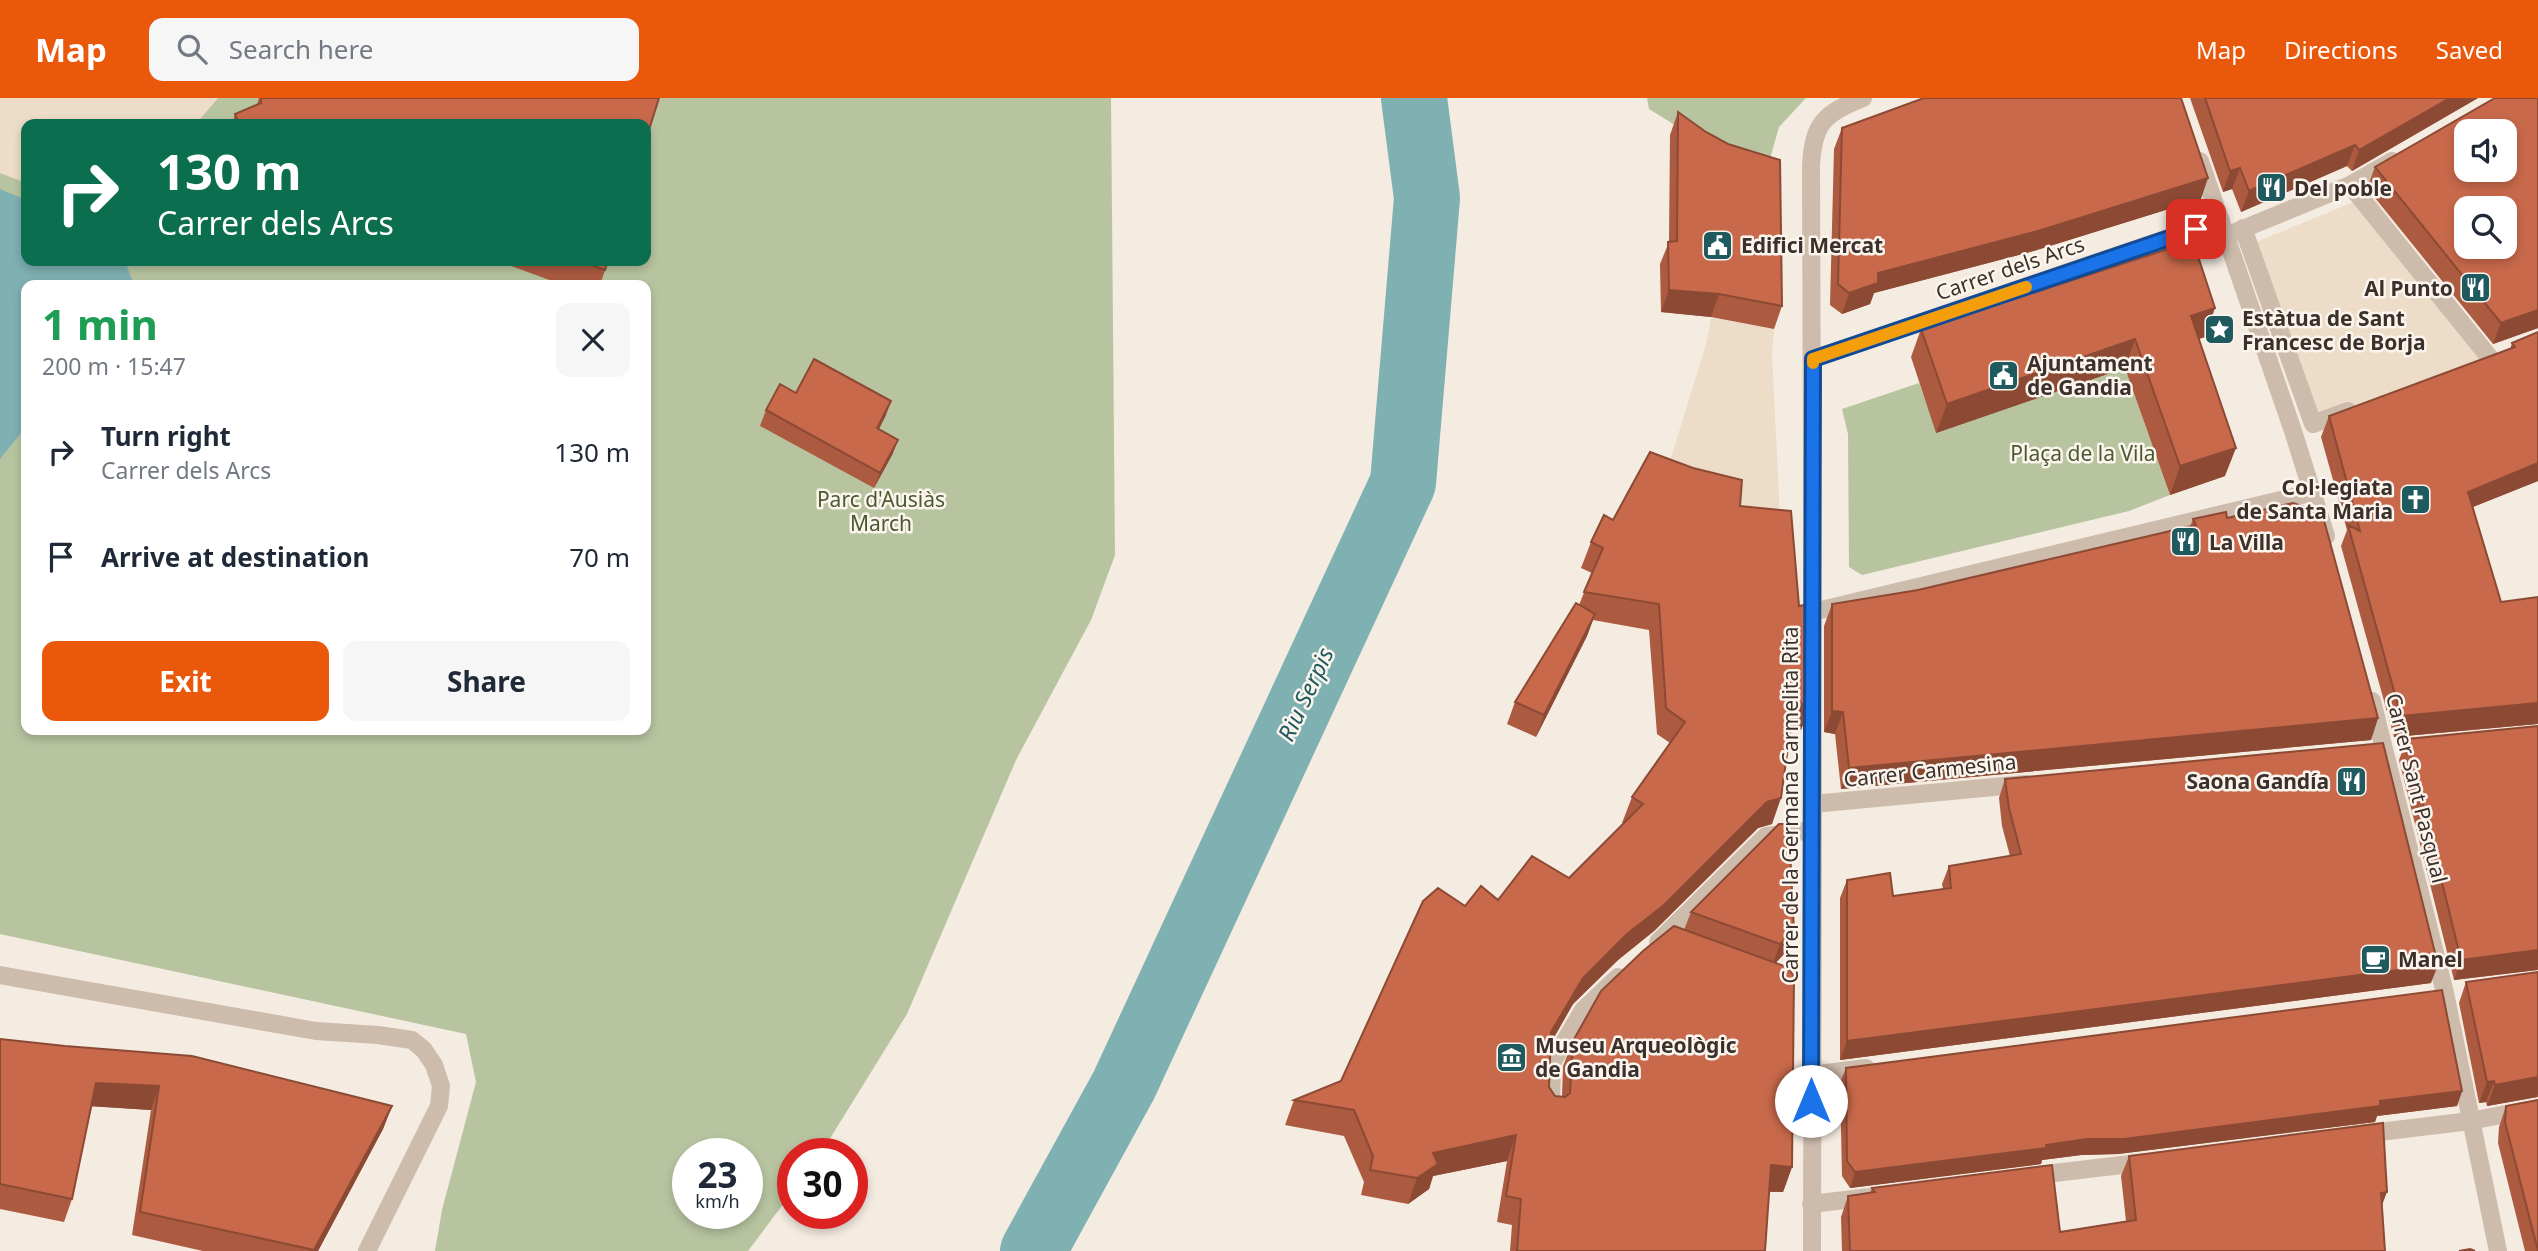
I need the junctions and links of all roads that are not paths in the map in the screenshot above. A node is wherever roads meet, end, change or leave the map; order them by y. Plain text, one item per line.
1 (1863, 98) edge
2 (2195, 147) edge
3 (2410, 151) edge
4 (2350, 185) junction
5 (2230, 228) junction
6 (2508, 351) edge
7 (1813, 359) junction
8 (2364, 405) edge
9 (2313, 424) junction
10 (2293, 431) junction
11 (2314, 492) junction
12 (2332, 556) edge
13 (1813, 612) junction
14 (2367, 685) edge
15 (2045, 782) edge
16 (1813, 804) junction
17 (1813, 830) junction
18 (1662, 939) junction
19 (1685, 947) edge
20 (1644, 954) edge
21 (1626, 968) edge
22 (0, 975) edge
23 (1790, 985) edge
24 (1813, 993) junction
25 (1880, 1066) edge
26 (1811, 1075) junction
27 (2538, 1108) edge
28 (1551, 1112) edge
29 (2470, 1121) junction
30 (2347, 1136) edge
31 (2168, 1159) edge
32 (2017, 1178) edge
33 (1893, 1194) edge
34 (1811, 1204) junction
35 (2493, 1250) edge
36 (367, 1251) edge
37 (1812, 1251) edge

1 - 7 street, Carrer de la Germana Carmelita Rita
2 - 5 street
3 - 4 street, Carrer dels Arcs
4 - 5 street, Carrer dels Arcs
4 - 6 street
5 - 7 street, Carrer dels Arcs
5 - 9 street
5 - 10 street
7 - 13 street, Carrer de la Germana Carmelita Rita
8 - 9 street
9 - 10 street
10 - 11 street
11 - 12 street
11 - 13 street
13 - 16 street, Carrer de la Germana Carmelita Rita
14 - 29 street, Carrer Sant Pasqual
15 - 16 street, Carrer Carmesina
16 - 17 street, Carrer de la Germana Carmelita Rita
17 - 18 street
17 - 24 street, Carrer de la Germana Carmelita Rita
18 - 19 street
18 - 20 street
21 - 28 street
22 - 36 street
23 - 24 street
24 - 26 street, Carrer de la Germana Carmelita Rita
25 - 26 street
26 - 34 street, Carrer de la Germana Carmelita Rita
27 - 29 street
29 - 30 street
29 - 35 street, Carrer Sant Pasqual
31 - 32 street
33 - 34 street
34 - 37 street, Carrer de la Germana Carmelita Rita

